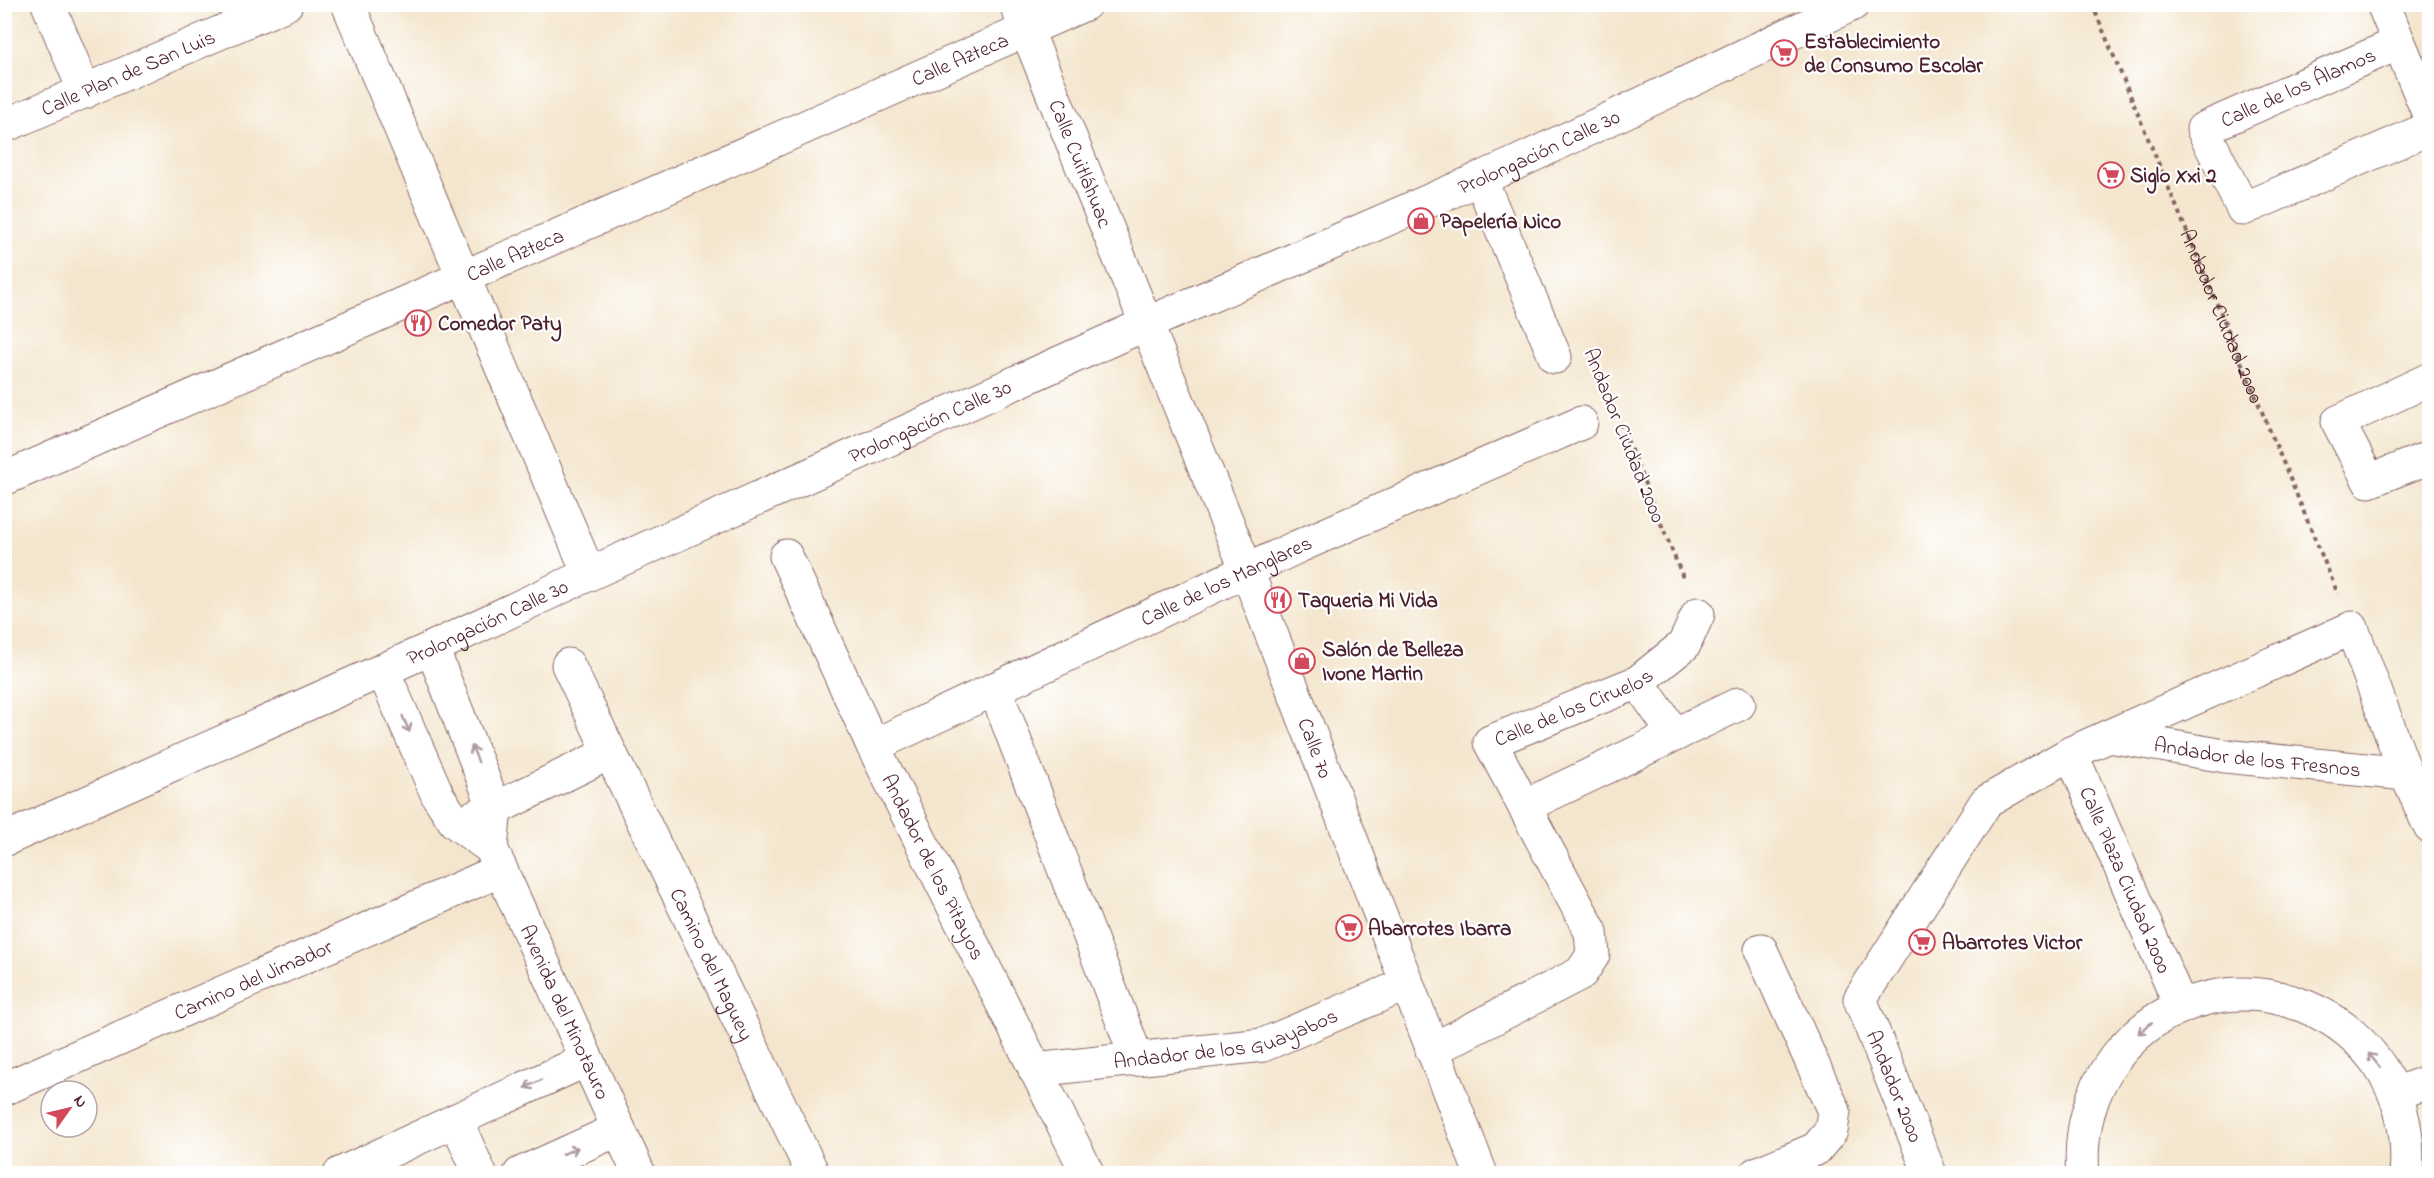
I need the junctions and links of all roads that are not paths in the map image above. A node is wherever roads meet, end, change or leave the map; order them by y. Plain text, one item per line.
1 (48, 4) edge
2 (286, 4) edge
3 (348, 4) edge
4 (1085, 4) edge
5 (1853, 4) edge
6 (2383, 4) edge
7 (1021, 18) edge
8 (2398, 43) junction
9 (85, 92) junction
10 (2430, 117) edge
11 (4, 126) edge
12 (2430, 128) edge
13 (1480, 178) junction
14 (464, 277) junction
15 (1146, 324) junction
16 (1555, 357) dead end
17 (2430, 379) edge
18 (1581, 423) dead end
19 (2430, 457) edge
20 (4, 479) edge
21 (786, 556) dead end
22 (1247, 571) junction
23 (589, 573) junction
24 (1698, 614) road end
25 (432, 648) junction
26 (568, 665) dead end
27 (382, 671) junction
28 (1638, 682) junction
29 (995, 689) junction
30 (1739, 704) dead end
31 (1675, 735) junction
32 (2109, 736) junction
33 (873, 746) junction
34 (609, 753) junction
35 (2071, 753) junction
36 (2406, 774) junction
37 (1525, 806) junction
38 (495, 809) junction
39 (455, 822) junction
40 (2430, 826) edge
41 (4, 840) edge
42 (496, 859) junction
43 (1761, 950) dead end
44 (1407, 984) junction
45 (2181, 1006) junction
46 (1432, 1050) junction
47 (1137, 1059) junction
48 (586, 1060) junction
49 (1035, 1070) junction
50 (2430, 1081) edge
51 (4, 1089) edge
52 (2395, 1094) junction
53 (456, 1120) junction
54 (619, 1129) junction
55 (340, 1173) edge
56 (480, 1173) edge
57 (520, 1173) edge
58 (639, 1173) edge
59 (813, 1173) edge
60 (1088, 1173) edge
61 (1481, 1173) edge
62 (1756, 1173) edge
63 (1930, 1173) edge
64 (2083, 1173) edge
65 (2406, 1173) edge

1 - 9 street
2 - 9 street, Calle Plan de San Luis
3 - 14 street
4 - 7 street, Calle Azteca
5 - 13 street, Prolongación Calle 30
6 - 8 street, Calle de los Álamos
7 - 14 street, Calle Azteca
7 - 15 street, Calle Cuitláhuac
8 - 10 street, Calle de los Álamos
8 - 12 street, Calle de los Álamos
9 - 11 street, Calle Plan de San Luis
13 - 15 street, Prolongación Calle 30
13 - 16 street
14 - 20 street, Calle Azteca
14 - 23 street
15 - 22 street, Calle 70
15 - 23 street, Prolongación Calle 30
17 - 19 street
18 - 22 street, Calle de los Manglares
21 - 33 street, Andador de los Pitayos
22 - 29 street, Calle de los Manglares
22 - 44 street, Calle 70
23 - 25 street, Prolongación Calle 30
24 - 28 street, Calle de los Ciruelos
25 - 27 street, Prolongación Calle 30
38 -> 25 street, Avenida del Minotauro
26 - 34 street, Camino del Maguey
27 -> 39 street
27 - 41 street, Prolongación Calle 30
28 - 31 street
28 - 37 street, Calle de los Ciruelos
29 - 33 street, Calle de los Manglares
29 - 47 street
30 - 31 street
31 - 37 street
32 - 35 street
32 - 36 street, Andador de los Fresnos
32 - 36 street
33 - 49 street, Andador de los Pitayos
34 - 38 street
34 - 59 street, Camino del Maguey
35 - 45 street, Calle Plaza Ciudad 2000
35 - 63 street, Andador 2000
36 - 40 street
37 - 46 street, Calle de los Ciruelos
38 - 39 street
38 - 42 street, Avenida del Minotauro
39 - 42 street
42 - 48 street, Avenida del Minotauro
42 - 51 street, Camino del Jimador
43 - 62 street
44 - 46 street, Calle 70
44 - 47 street, Andador de los Guayabos
52 -> 45 street
45 -> 64 street
46 - 61 street, Calle 70
47 - 49 street, Andador de los Guayabos
48 -> 53 street
48 - 54 street, Avenida del Minotauro
49 - 60 street, Andador de los Pitayos
50 - 52 street
52 - 65 street
53 - 55 street
53 - 56 street
57 -> 54 street
54 - 58 street, Avenida del Minotauro

